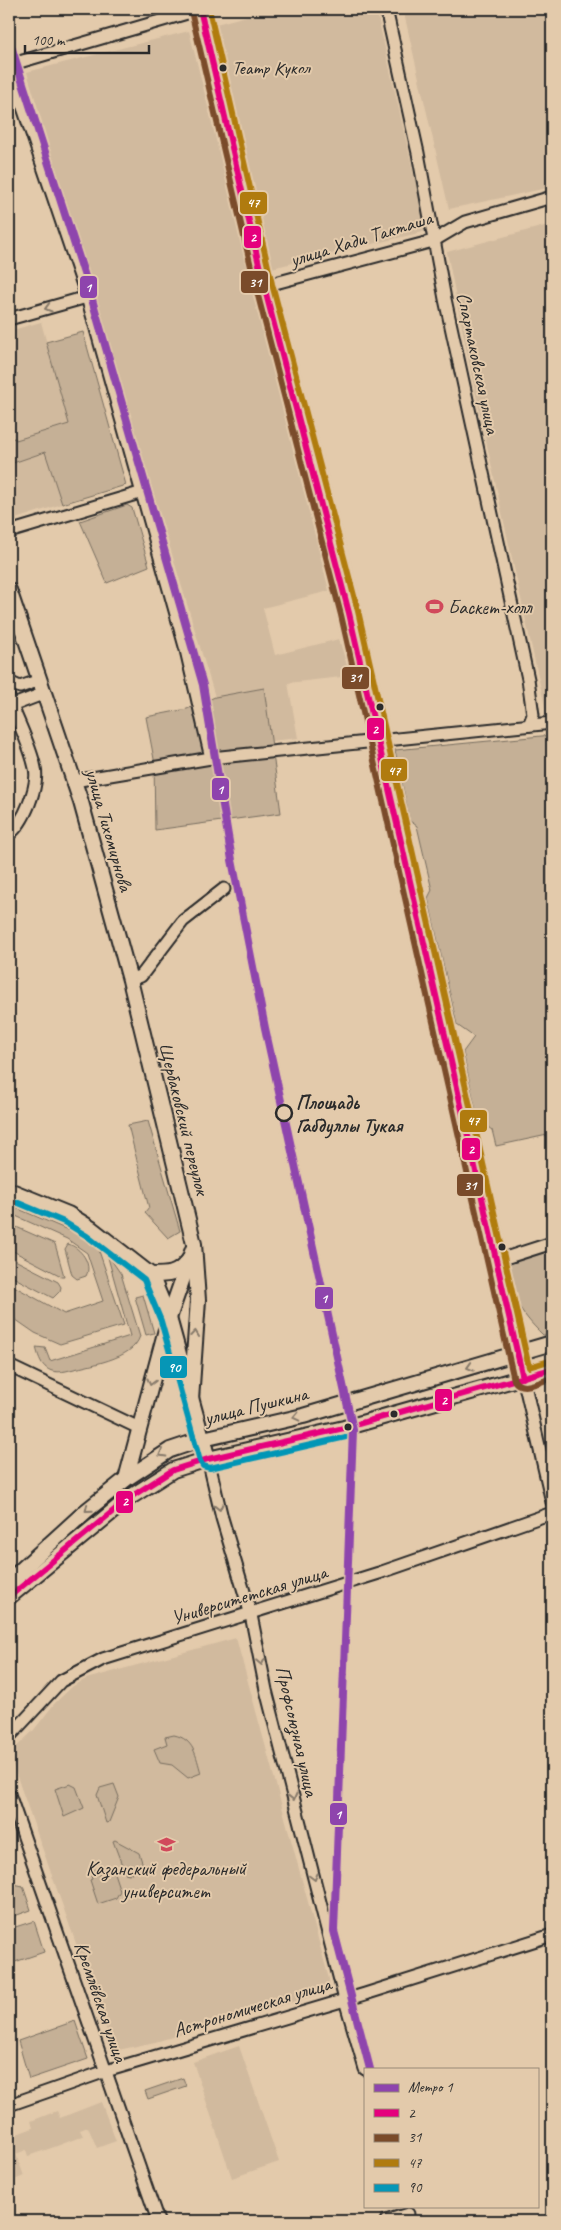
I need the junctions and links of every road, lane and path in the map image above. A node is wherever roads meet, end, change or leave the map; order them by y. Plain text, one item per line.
1 (200, 9) edge
2 (386, 9) edge
3 (9, 65) edge
4 (552, 197) edge
5 (433, 241) junction
6 (264, 286) junction
7 (87, 298) junction
8 (9, 320) edge
9 (142, 492) junction
10 (9, 532) edge
11 (9, 590) edge
12 (9, 682) edge
13 (42, 686) junction
14 (10, 702) edge
15 (552, 724) edge
16 (529, 725) junction
17 (379, 741) junction
18 (211, 758) junction
19 (74, 781) junction
20 (9, 834) edge
21 (224, 889) dead end
22 (130, 980) junction
23 (9, 1190) edge
24 (552, 1243) edge
25 (193, 1250) junction
26 (496, 1261) junction
27 (151, 1275) junction
28 (169, 1318) junction
29 (552, 1343) edge
30 (517, 1353) junction
31 (9, 1366) edge
32 (552, 1369) edge
33 (523, 1378) junction
34 (191, 1400) junction
35 (139, 1428) junction
36 (203, 1439) junction
37 (208, 1459) junction
38 (126, 1479) junction
39 (552, 1502) edge
40 (552, 1514) edge
41 (9, 1581) edge
42 (9, 1597) edge
43 (250, 1615) junction
44 (9, 1738) edge
45 (9, 1794) edge
46 (552, 1934) edge
47 (345, 2000) junction
48 (365, 2068) edge
49 (106, 2070) junction
50 (9, 2105) edge
51 (408, 2214) edge
52 (158, 2221) edge
53 (386, 2221) edge

1 - 3 street
1 - 6 street
2 - 5 street, Спартаковская улица
3 - 7 street
4 - 5 street, улица Хади Такташа
5 - 6 street, улица Хади Такташа
5 - 16 street, Спартаковская улица
6 - 17 street
7 -> 8 street
7 - 9 street
9 - 10 street
9 - 18 street
11 - 13 main road, улица Тихомирнова
12 - 13 street
13 - 14 street
13 - 19 main road, улица Тихомирнова
14 - 20 street
15 - 16 street
16 - 17 street
17 - 18 street
17 - 26 street
18 - 19 street
19 - 22 main road, улица Тихомирнова
21 - 22 street
22 - 25 main road, Щербаковский переулок
23 - 27 main road
24 - 26 street
25 - 27 main road
25 - 28 main road
34 -> 25 main road, Щербаковский переулок
26 - 30 street
27 - 28 main road
28 - 34 main road
28 -> 35 main road
29 - 30 main road, улица Пушкина
30 - 33 street
30 -> 36 main road, улица Пушкина
31 - 35 street
32 - 33 main road, улица Пушкина
33 - 37 main road, улица Пушкина
33 - 39 street
34 - 36 main road
35 - 38 main road
36 - 37 main road
36 -> 38 main road, улица Пушкина
37 - 42 main road, улица Пушкина
37 -> 43 street, Профсоюзная улица
38 -> 41 main road, улица Пушкина
40 - 43 street, Университетская улица
43 - 44 street, Университетская улица
43 -> 47 street, Профсоюзная улица
45 - 49 street, Кремлёвская улица
46 - 47 street, Астрономическая улица
47 - 48 street, Профсоюзная улица
47 - 49 street, Астрономическая улица
49 - 50 street, Астрономическая улица
49 - 52 street, Кремлёвская улица
51 - 53 street

